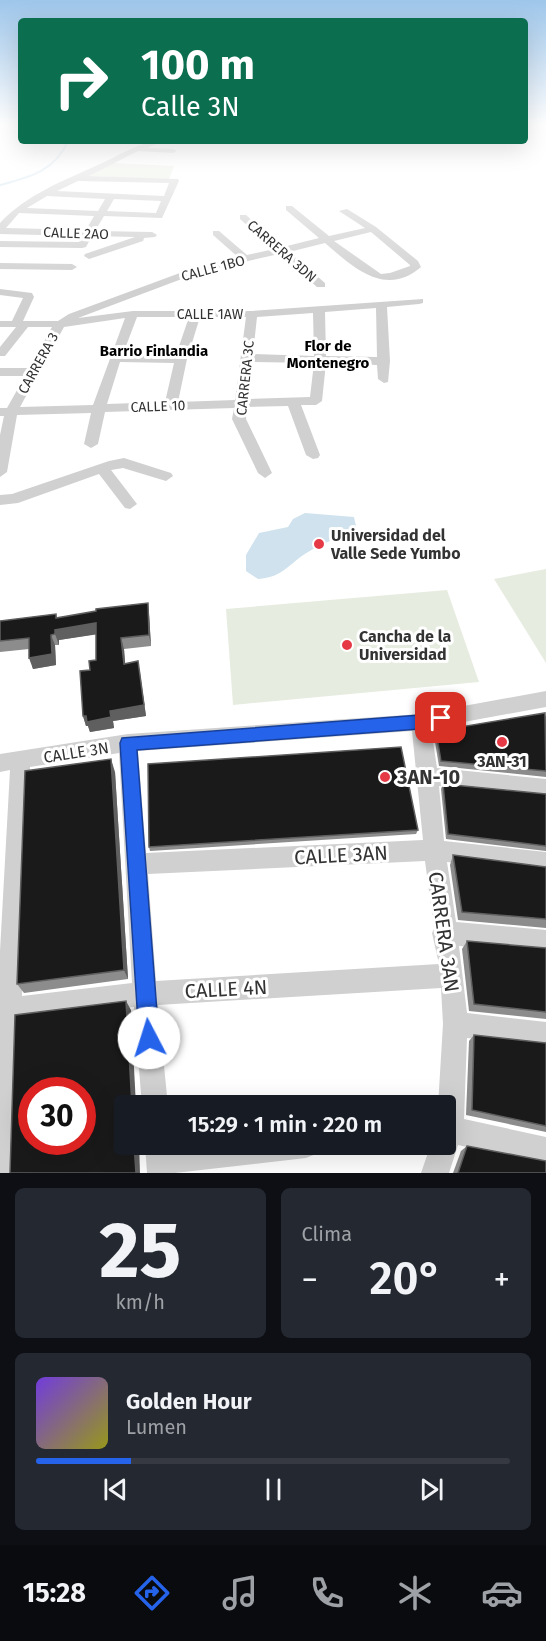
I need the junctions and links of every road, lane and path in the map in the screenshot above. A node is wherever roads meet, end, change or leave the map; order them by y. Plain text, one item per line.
1 (70, 181) edge
2 (132, 181) edge
3 (164, 181) edge
4 (45, 193) junction
5 (116, 196) junction
6 (166, 198) junction
7 (289, 208) dead end
8 (17, 210) junction
9 (344, 211) dead end
10 (101, 213) junction
11 (243, 217) dead end
12 (0, 230) edge
13 (373, 230) junction
14 (89, 233) junction
15 (216, 233) dead end
16 (326, 239) junction
17 (0, 244) edge
18 (281, 250) junction
19 (89, 256) dead end
20 (246, 259) junction
21 (0, 266) edge
22 (72, 267) dead end
23 (321, 285) dead end
24 (0, 292) edge
25 (420, 300) dead end
26 (381, 304) junction
27 (319, 310) junction
28 (196, 313) junction
29 (133, 314) junction
30 (252, 314) junction
31 (0, 324) edge
32 (21, 324) junction
33 (60, 324) junction
34 (1, 353) edge
35 (115, 358) junction
36 (248, 358) junction
37 (181, 359) junction
38 (320, 360) junction
39 (384, 361) junction
40 (0, 372) edge
41 (33, 372) junction
42 (384, 379) dead end
43 (293, 402) junction
44 (242, 404) junction
45 (171, 405) junction
46 (98, 409) junction
47 (5, 412) edge
48 (91, 444) dead end
49 (313, 455) dead end
50 (102, 468) junction
51 (0, 472) edge
52 (265, 473) dead end
53 (166, 476) dead end
54 (6, 499) edge
55 (130, 504) dead end
56 (546, 699) edge
57 (420, 722) junction
58 (128, 743) junction
59 (10, 762) edge
60 (428, 776) junction
61 (546, 788) edge
62 (434, 850) junction
63 (546, 863) edge
64 (136, 864) junction
65 (444, 933) junction
66 (546, 942) edge
67 (452, 975) junction
68 (145, 994) junction
69 (5, 1010) edge
70 (455, 1024) junction
71 (546, 1035) edge
72 (154, 1095) edge
73 (449, 1095) edge
74 (456, 1138) edge
75 (546, 1151) edge
76 (199, 1155) edge
77 (440, 1155) edge
78 (160, 1159) edge
79 (2, 1173) edge
80 (435, 1173) edge

1 - 4 street
2 - 5 street
3 - 6 street
4 - 5 street
4 - 8 street
5 - 6 street
5 - 10 street
6 - 10 street
7 - 16 street
8 - 10 street
8 - 12 street
9 - 13 street
10 - 14 street
11 - 18 street, CARRERA 3DN
12 - 14 street, CALLE 2AO
13 - 16 street, CALLE 1BO
13 - 16 street
14 - 17 street
14 - 19 street, CALLE 2AO
15 - 20 street
16 - 18 street, CALLE 1BO
18 - 20 street, CALLE 1BO
18 - 23 street, CARRERA 3DN
20 - 33 street, CALLE 1BO
21 - 22 street
24 - 32 street
25 - 26 street, CALLE 1AW
26 - 27 street, CALLE 1AW
26 - 39 street
27 - 30 street, CALLE 1AW
27 - 38 street
28 - 29 street, CALLE 1AW
28 - 30 street, CALLE 1AW
28 - 37 street
29 - 33 street, CALLE 1AW
29 - 35 street
30 - 36 street, CARRERA 3C
31 - 32 street, CALLE 1AW
32 - 33 street, CALLE 1AW
32 - 34 street
33 - 41 street, CARRERA 3
35 - 37 street
35 - 46 street
36 - 38 street
36 - 44 street, CARRERA 3C
37 - 45 street
38 - 39 street
38 - 43 street, CALLE 10
39 - 42 street
40 - 41 street
41 - 47 street, CARRERA 3
43 - 44 street, CALLE 10
43 - 49 street
44 - 45 street, CALLE 10
44 - 52 street, CARRERA 3C
45 - 46 street, CALLE 10
46 - 47 street, CALLE 10
46 - 48 street
47 - 51 street, CARRERA 3
50 - 53 street
50 - 54 street
50 - 55 street
56 - 57 street, CALLE 3N
57 - 58 street, CALLE 3N
57 - 60 street, CARRERA 3AN
58 - 59 street, CALLE 3N
58 - 64 street
59 - 69 street
60 - 61 street
60 - 62 street, CARRERA 3AN
62 - 63 street, CALLE 3AN
62 - 64 street, CALLE 3AN
62 - 65 street, CARRERA 3AN
64 - 68 street
65 - 66 street
65 - 67 street, CARRERA 3AN
67 - 68 street, CALLE 4N
67 - 70 street, CARRERA 3AN
68 - 69 street, CALLE 4N
68 - 72 street
69 - 79 street
70 - 71 street
70 - 73 street, CARRERA 3AN
74 - 75 street
76 - 78 street
77 - 80 street, CARRERA 3AN

